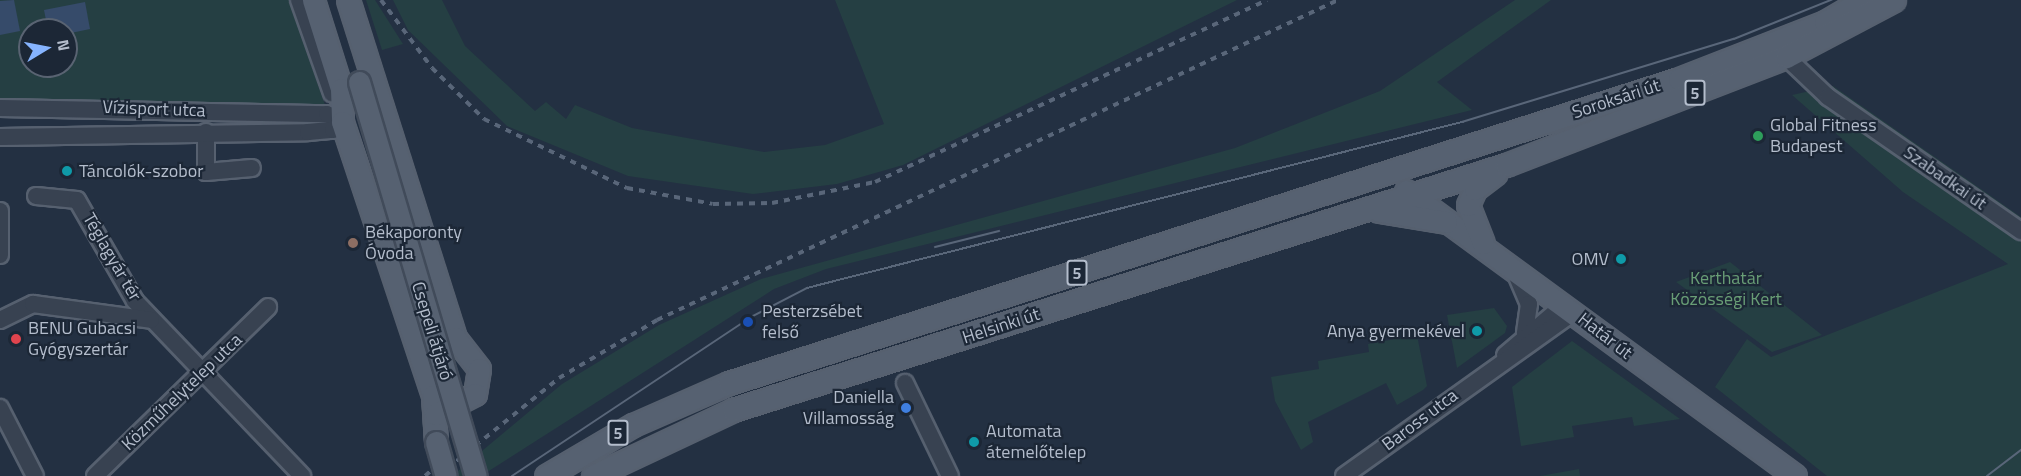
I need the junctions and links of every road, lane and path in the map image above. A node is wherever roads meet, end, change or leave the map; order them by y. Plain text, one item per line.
1 (300, 0) edge
2 (313, 0) edge
3 (334, 0) edge
4 (348, 0) edge
5 (1863, 0) edge
6 (1894, 0) edge
7 (1786, 57) junction
8 (359, 82) junction
9 (0, 108) edge
10 (308, 114) junction
11 (342, 122) junction
12 (206, 132) junction
13 (309, 132) junction
14 (0, 137) edge
15 (1480, 142) junction
16 (1506, 165) junction
17 (252, 168) dead end
18 (1362, 181) junction
19 (1417, 195) junction
20 (36, 196) dead end
21 (0, 211) edge
22 (1359, 212) junction
23 (1450, 222) junction
24 (2021, 231) edge
25 (1490, 254) junction
26 (0, 255) edge
27 (1512, 268) junction
28 (268, 307) dead end
29 (1569, 309) junction
30 (0, 320) edge
31 (151, 320) junction
32 (1525, 334) junction
33 (1496, 364) junction
34 (206, 370) junction
35 (905, 382) dead end
36 (694, 398) junction
37 (0, 408) edge
38 (436, 414) junction
39 (4, 426) edge
40 (595, 475) edge
41 (35, 476) edge
42 (95, 476) edge
43 (302, 476) edge
44 (446, 476) edge
45 (476, 476) edge
46 (546, 476) edge
47 (576, 476) edge
48 (950, 476) edge
49 (1344, 476) edge
50 (1795, 476) edge

1 - 11 street
2 - 11 main road
3 - 8 main road, Csepeli átjáró
4 - 8 main road, Csepeli átjáró
4 - 38 main road
5 - 15 main road, Soroksári út / 5
6 - 7 main road, Soroksári út / 5
7 - 16 main road, Soroksári út / 5
7 - 24 street, Szabadkai út
8 - 45 main road, Csepeli átjáró, bridge
9 - 10 street, Vízisport utca
10 - 11 street, Vízisport utca
10 - 13 street
11 - 13 street, Vízisport utca
11 - 38 main road
12 - 13 street, Vízisport utca
12 - 14 street, Vízisport utca
12 - 17 street, Vízisport utca
15 - 18 main road, Soroksári út / 5
15 - 19 main road
16 - 19 main road, Soroksári út / 5
16 - 25 main road
18 - 19 main road
18 - 36 main road, Helsinki út / 5
19 - 22 main road, Helsinki út / 5
19 - 23 main road, Határ út
20 - 31 street, Téglagyár tér
21 - 26 street
22 - 23 main road
22 - 40 main road, Helsinki út / 5
23 - 25 main road, Határ út
25 - 27 main road, Határ út
27 - 29 main road, Határ út
27 - 32 street
28 - 34 street, Közműhelytelep utca
29 - 32 street, Baross utca
29 - 33 street, Baross utca
29 - 50 main road, Határ út
30 - 31 street, Téglagyár tér
31 - 34 street, Téglagyár tér
32 - 33 street, Baross utca
33 - 49 street, Baross utca
34 - 42 street, Közműhelytelep utca
34 - 43 street, Téglagyár tér
35 - 48 street
36 - 46 main road, Helsinki út / 5
36 - 47 main road
37 - 39 street
38 - 44 main road, bridge
39 - 41 street

